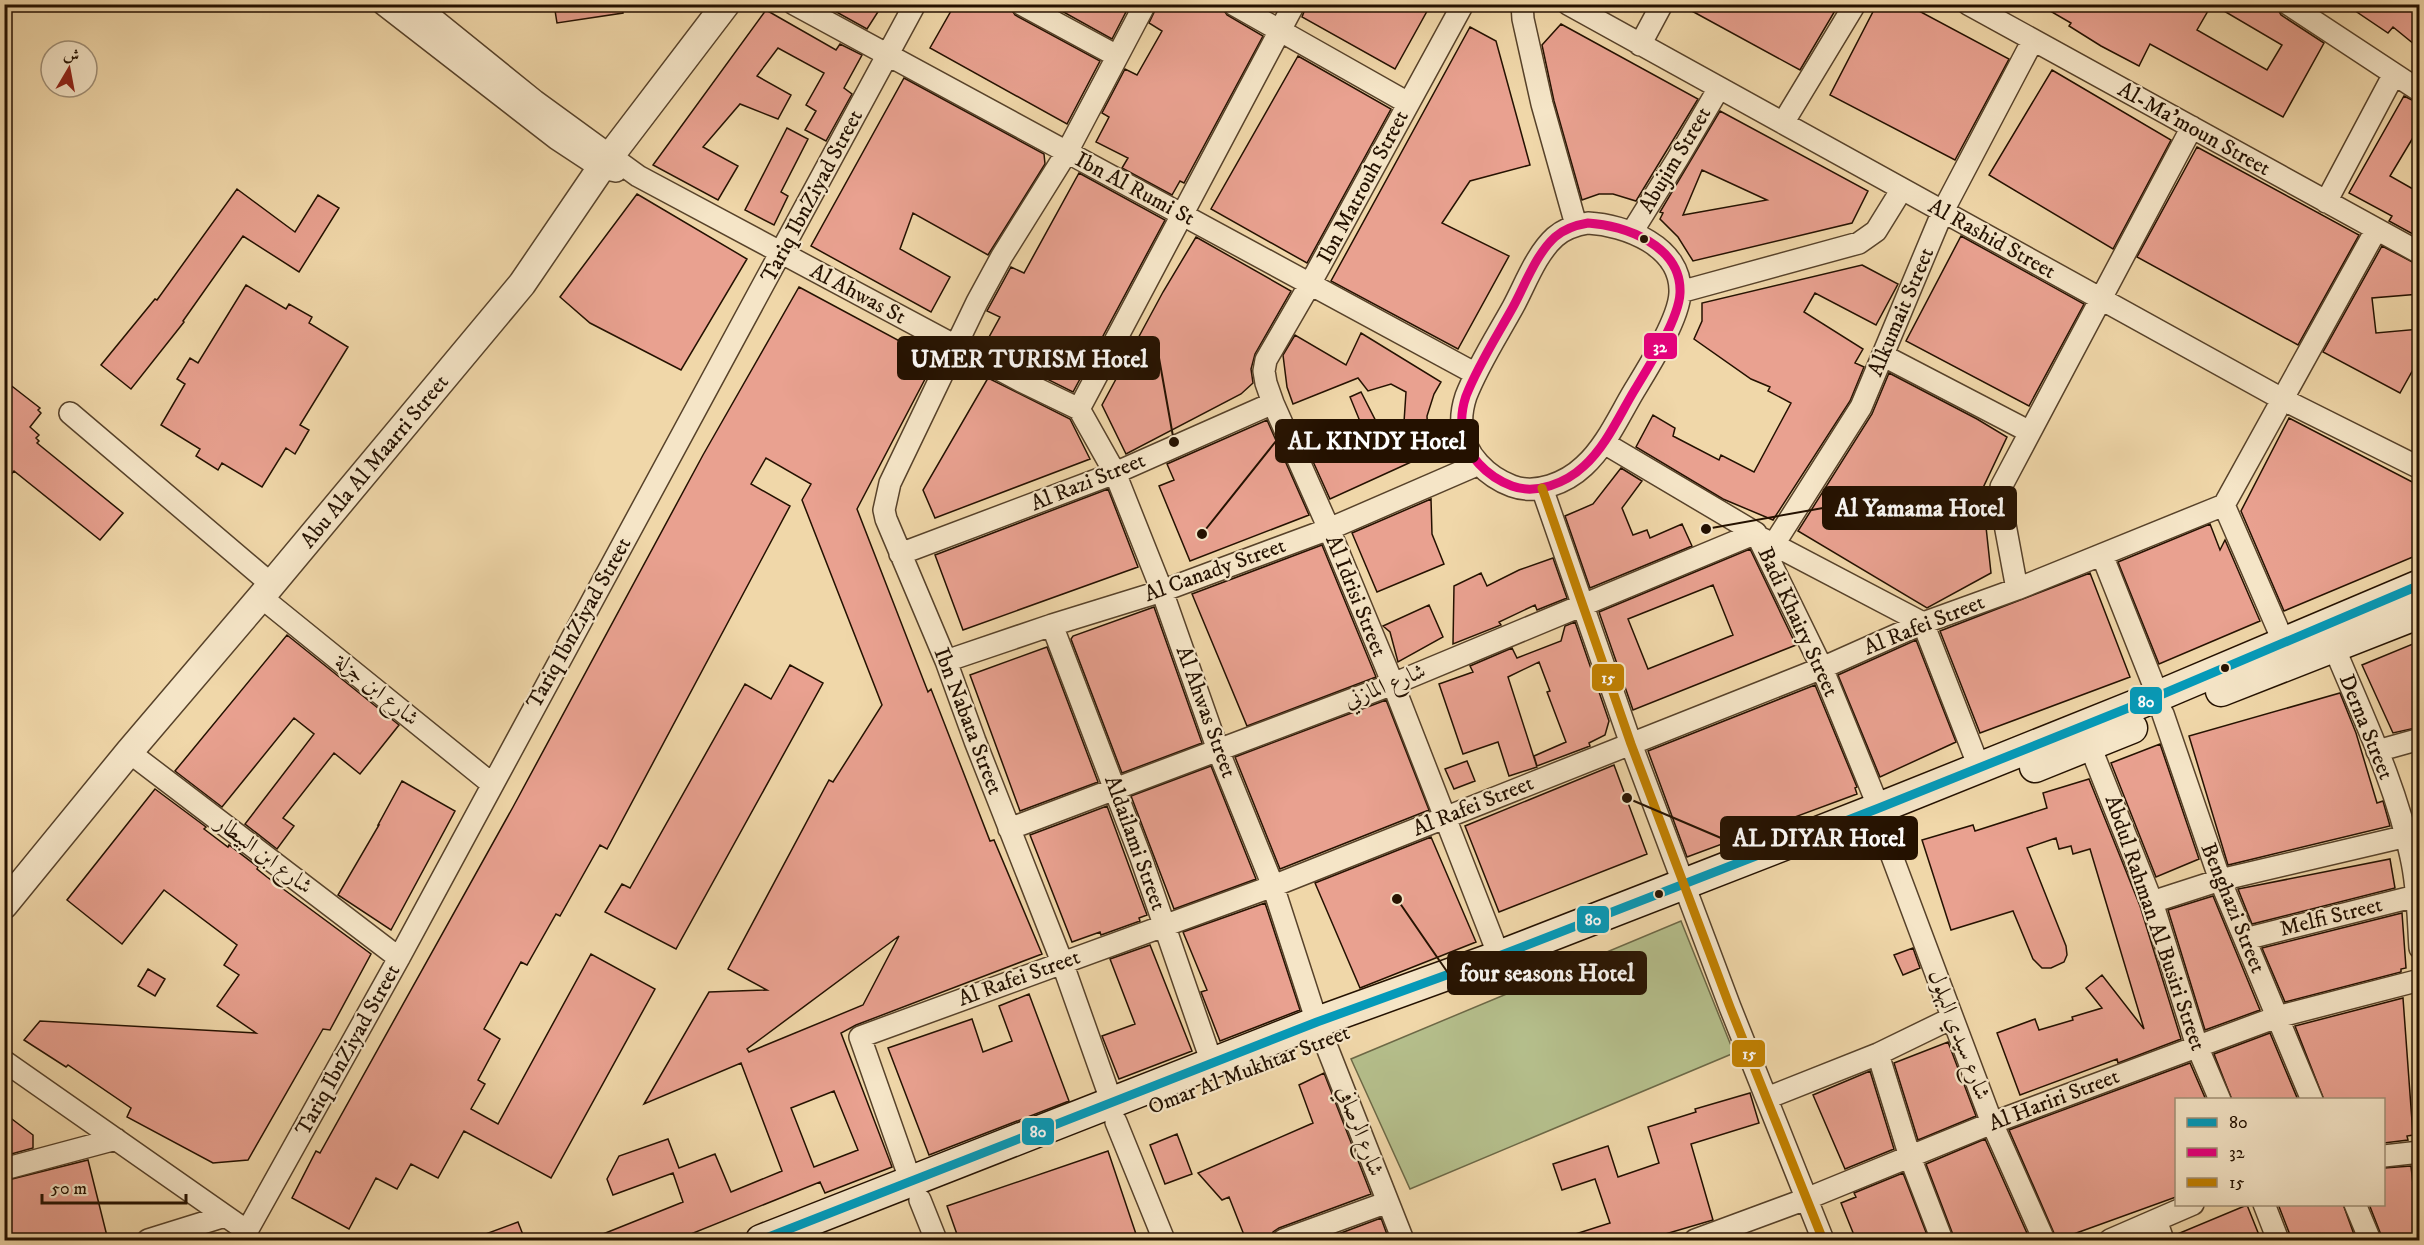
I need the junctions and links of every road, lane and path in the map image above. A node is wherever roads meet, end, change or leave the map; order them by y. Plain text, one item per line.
1 (383, 4) edge
2 (415, 4) edge
3 (726, 4) edge
4 (794, 4) edge
5 (915, 4) edge
6 (1021, 4) edge
7 (1145, 4) edge
8 (1233, 4) edge
9 (1294, 4) edge
10 (1463, 4) edge
11 (1522, 4) edge
12 (1568, 4) edge
13 (1662, 4) edge
14 (1855, 4) edge
15 (1968, 4) edge
16 (2288, 4) edge
17 (1280, 31) junction
18 (2033, 40) junction
19 (1640, 45) junction
20 (888, 55) junction
21 (1117, 56) junction
22 (2394, 74) junction
23 (1719, 88) junction
24 (2420, 91) edge
25 (1408, 102) junction
26 (1783, 123) junction
27 (2192, 127) junction
28 (1067, 152) junction
29 (606, 161) junction
30 (1902, 189) junction
31 (2326, 202) junction
32 (1943, 211) junction
33 (1183, 215) junction
34 (1576, 225) junction
35 (2376, 230) junction
36 (1632, 232) junction
37 (781, 253) junction
38 (2420, 254) edge
39 (1310, 284) junction
40 (1680, 292) junction
41 (2100, 298) junction
42 (957, 346) junction
43 (1884, 356) junction
44 (1264, 371) joint
45 (1476, 374) junction
46 (2283, 399) junction
47 (1273, 403) junction
48 (1078, 409) junction
49 (69, 413) dead end
50 (2030, 432) junction
51 (1604, 442) junction
52 (1479, 464) junction
53 (2419, 467) edge
54 (1115, 473) junction
55 (1542, 488) junction
56 (2224, 505) junction
57 (1329, 529) junction
58 (1762, 538) junction
59 (900, 554) junction
60 (2102, 555) junction
61 (2420, 585) edge
62 (2017, 589) junction
63 (266, 591) junction
64 (1162, 591) junction
65 (1582, 605) junction
66 (2420, 613) edge
67 (1923, 623) junction
68 (1052, 625) junction
69 (2284, 643) junction
70 (2334, 647) junction
71 (946, 661) junction
72 (1822, 668) junction
73 (1393, 684) junction
74 (2160, 705) junction
75 (2420, 739) edge
76 (1631, 744) junction
77 (2090, 746) junction
78 (1218, 750) junction
79 (2377, 750) junction
80 (129, 752) junction
81 (1979, 767) junction
82 (492, 784) junction
83 (1115, 788) junction
84 (1446, 817) junction
85 (1880, 817) junction
86 (1009, 830) junction
87 (2406, 836) junction
88 (2417, 871) edge
89 (2220, 880) junction
90 (1273, 886) junction
91 (1686, 892) junction
92 (2418, 895) edge
93 (2152, 902) junction
94 (4, 905) edge
95 (1165, 926) junction
96 (2245, 939) junction
97 (2420, 948) edge
98 (1499, 956) junction
99 (399, 958) junction
100 (1062, 962) junction
101 (2420, 980) edge
102 (2277, 1017) junction
103 (1952, 1018) junction
104 (1320, 1031) junction
105 (2198, 1046) junction
106 (1878, 1054) junction
107 (4, 1061) edge
108 (1212, 1063) junction
109 (1767, 1098) junction
110 (2219, 1098) edge
111 (2311, 1098) edge
112 (1114, 1113) junction
113 (1992, 1123) junction
114 (116, 1139) junction
115 (2420, 1152) edge
116 (2385, 1156) edge
117 (1910, 1157) junction
118 (4, 1169) edge
119 (916, 1191) junction
120 (1806, 1199) junction
121 (1388, 1202) junction
122 (2188, 1206) edge
123 (2265, 1206) edge
124 (2356, 1206) edge
125 (225, 1216) junction
126 (2156, 1220) junction
127 (244, 1236) edge
128 (1292, 1239) edge
129 (148, 1240) edge
130 (761, 1240) edge
131 (816, 1240) edge
132 (936, 1240) edge
133 (1164, 1240) edge
134 (1403, 1240) edge
135 (1695, 1240) edge
136 (1822, 1240) edge
137 (1942, 1240) edge
138 (2044, 1240) edge
139 (2110, 1240) edge
140 (2163, 1240) edge
141 (2278, 1240) edge
142 (2370, 1240) edge

1 - 29 street
2 - 29 street
3 - 29 street, Abu Ala Al Maarri Street
4 - 20 street, Ibn Al Rumi St
5 - 20 street, Tariq IbnZiyad Street
6 - 21 street
7 - 21 street, Ibn Nabata Street
8 - 17 street
9 - 17 street
10 - 25 street, Ibn Matrouh Street
11 - 34 street
12 - 19 street, Al Rashid Street
13 - 19 street
14 - 26 street
15 - 18 street, Al-Ma'moun Street
16 - 22 street
17 - 25 street
17 - 33 street
18 - 27 street, Al-Ma'moun Street
18 - 32 street, Alkumait Street
19 - 23 street, Al Rashid Street
20 - 28 street, Ibn Al Rumi St
20 - 37 street, Tariq IbnZiyad Street
21 - 28 street, Ibn Nabata Street
22 - 24 street
22 - 31 street
23 - 26 street, Al Rashid Street
23 - 36 street, Abujim Street
25 - 39 street, Ibn Matrouh Street
26 - 30 street, Al Rashid Street
27 - 31 street, Al-Ma'moun Street
27 - 41 street
28 - 33 street, Ibn Al Rumi St
28 - 42 street, Ibn Nabata Street
29 - 37 street, Al Ahwas St
29 - 63 street, Abu Ala Al Maarri Street
30 - 32 street, Al Rashid Street
30 - 40 street
31 - 35 street, Al-Ma'moun Street
32 - 41 street, Al Rashid Street
32 - 43 street, Alkumait Street
33 - 39 street, Ibn Al Rumi St
33 - 48 street
34 - 36 street
34 - 45 street
35 - 38 street, Al-Ma'moun Street
35 - 46 street
36 - 40 street
37 - 42 street, Al Ahwas St
37 - 82 street, Tariq IbnZiyad Street
39 - 44 street, Ibn Matrouh Street
39 - 45 street, Ibn Al Rumi St
40 - 51 street
41 - 46 street, Al Rashid Street
41 - 50 street
42 - 48 street, Al Ahwas St
42 - 59 street, Ibn Nabata Street
43 - 50 street
43 - 58 street, Alkumait Street
44 - 47 street, Al Idrisi Street
45 - 52 street
46 - 53 street, Al Rashid Street
46 - 56 street
47 - 54 street, Al Razi Street
47 - 57 street, Al Idrisi Street
48 - 54 street, Al Ahwas Street
49 - 63 street, شارع ابن جزلة
50 - 62 street
51 - 55 street
51 - 58 street, Badi Khairy Street
52 - 55 street
52 - 57 street, Al Canady Street
54 - 59 street, Al Razi Street
54 - 64 street, Al Ahwas Street
55 - 65 street
56 - 60 street, Al Rafei Street
56 - 69 street
57 - 64 street, Al Canady Street
57 - 73 street, Al Idrisi Street
58 - 65 street, شارع المازني
58 - 67 street
58 - 72 street, Badi Khairy Street
59 - 71 street, Ibn Nabata Street
60 - 62 street, Al Rafei Street
60 - 74 street, Benghazi Street
61 - 69 main road, Omar Al Mukhtar Street
62 - 67 street, Al Rafei Street
63 - 80 street, Abu Ala Al Maarri Street
63 - 82 street, شارع ابن جزلة
64 - 68 street, Al Canady Street
64 - 78 street, Al Ahwas Street
65 - 73 street, شارع المازني
65 - 76 street
66 - 70 main road, Omar Al Mukhtar Street
67 - 72 street, Al Rafei Street
67 - 81 street
68 - 71 street, Al Canady Street
68 - 83 street, Aldailami Street
69 - 74 main road, Omar Al Mukhtar Street
70 - 74 main road, Omar Al Mukhtar Street
70 - 79 street, Derna Street
71 - 86 street, Ibn Nabata Street
72 - 76 street, Al Rafei Street
72 - 85 street, Badi Khairy Street
73 - 78 street, شارع المازني
73 - 84 street, Al Idrisi Street
74 - 77 main road, Omar Al Mukhtar Street
74 - 81 main road, Omar Al Mukhtar Street
74 - 89 street, Benghazi Street
75 - 79 street
76 - 84 street, Al Rafei Street
76 - 91 street
77 - 85 main road, Omar Al Mukhtar Street
77 - 93 street, Abdul Rahman Al Busiri Street
78 - 83 street, شارع المازني
78 - 90 street, Al Ahwas Street
79 - 87 street, Derna Street
80 - 94 street, Abu Ala Al Maarri Street
80 - 99 street, شارع ابن البيطار
81 - 85 main road, Omar Al Mukhtar Street
82 - 99 street, Tariq IbnZiyad Street
83 - 86 street, شارع المازني
83 - 95 street, Aldailami Street
84 - 90 street, Al Rafei Street
84 - 98 street, Al Idrisi Street
85 - 91 main road, Omar Al Mukhtar Street
85 - 103 street, شارع سيدي البهلول
86 - 100 street, Ibn Nabata Street
87 - 88 street, Derna Street
87 - 89 street
88 - 92 street, Derna Street
89 - 93 street
89 - 96 street, Benghazi Street
90 - 95 street, Al Rafei Street
90 - 104 street, Al Ahwas Street
91 - 98 main road, Omar Al Mukhtar Street
91 - 104 main road, Omar Al Mukhtar Street
91 - 109 street
92 - 96 street, Melfi Street
92 - 97 street, Derna Street
93 - 105 street, Abdul Rahman Al Busiri Street
95 - 100 street, Al Rafei Street
95 - 108 street, Aldailami Street
96 - 102 street, Benghazi Street
98 - 104 main road, Omar Al Mukhtar Street
99 - 127 street, Tariq IbnZiyad Street
100 - 112 street, Ibn Nabata Street
100 - 119 street, Al Rafei Street
101 - 102 street, Al Hariri Street
102 - 105 street, Al Hariri Street
102 - 111 street, Benghazi Street
103 - 106 street
103 - 113 street, شارع سيدي البهلول
104 - 108 main road, Omar Al Mukhtar Street
104 - 112 main road, Omar Al Mukhtar Street
104 - 121 street, شارع الرصافي
105 - 110 street, Abdul Rahman Al Busiri Street
105 - 113 street, Al Hariri Street
106 - 109 street
106 - 117 street
107 - 114 street
108 - 112 main road, Omar Al Mukhtar Street
109 - 120 street
112 - 119 main road, Omar Al Mukhtar Street
112 - 133 street, Ibn Nabata Street
113 - 117 street, Al Hariri Street
113 - 138 street, شارع سيدي البهلول
114 - 118 street
114 - 125 street
115 - 116 street
117 - 120 street, Al Hariri Street
117 - 137 street
119 - 130 main road, Omar Al Mukhtar Street
119 - 131 main road, Omar Al Mukhtar Street
119 - 132 street
120 - 135 street, Al Hariri Street
120 - 136 street
121 - 128 street
121 - 134 street, شارع الرصافي
122 - 126 street
123 - 141 street
124 - 142 street
125 - 127 street
125 - 129 street
126 - 139 street
126 - 140 street

